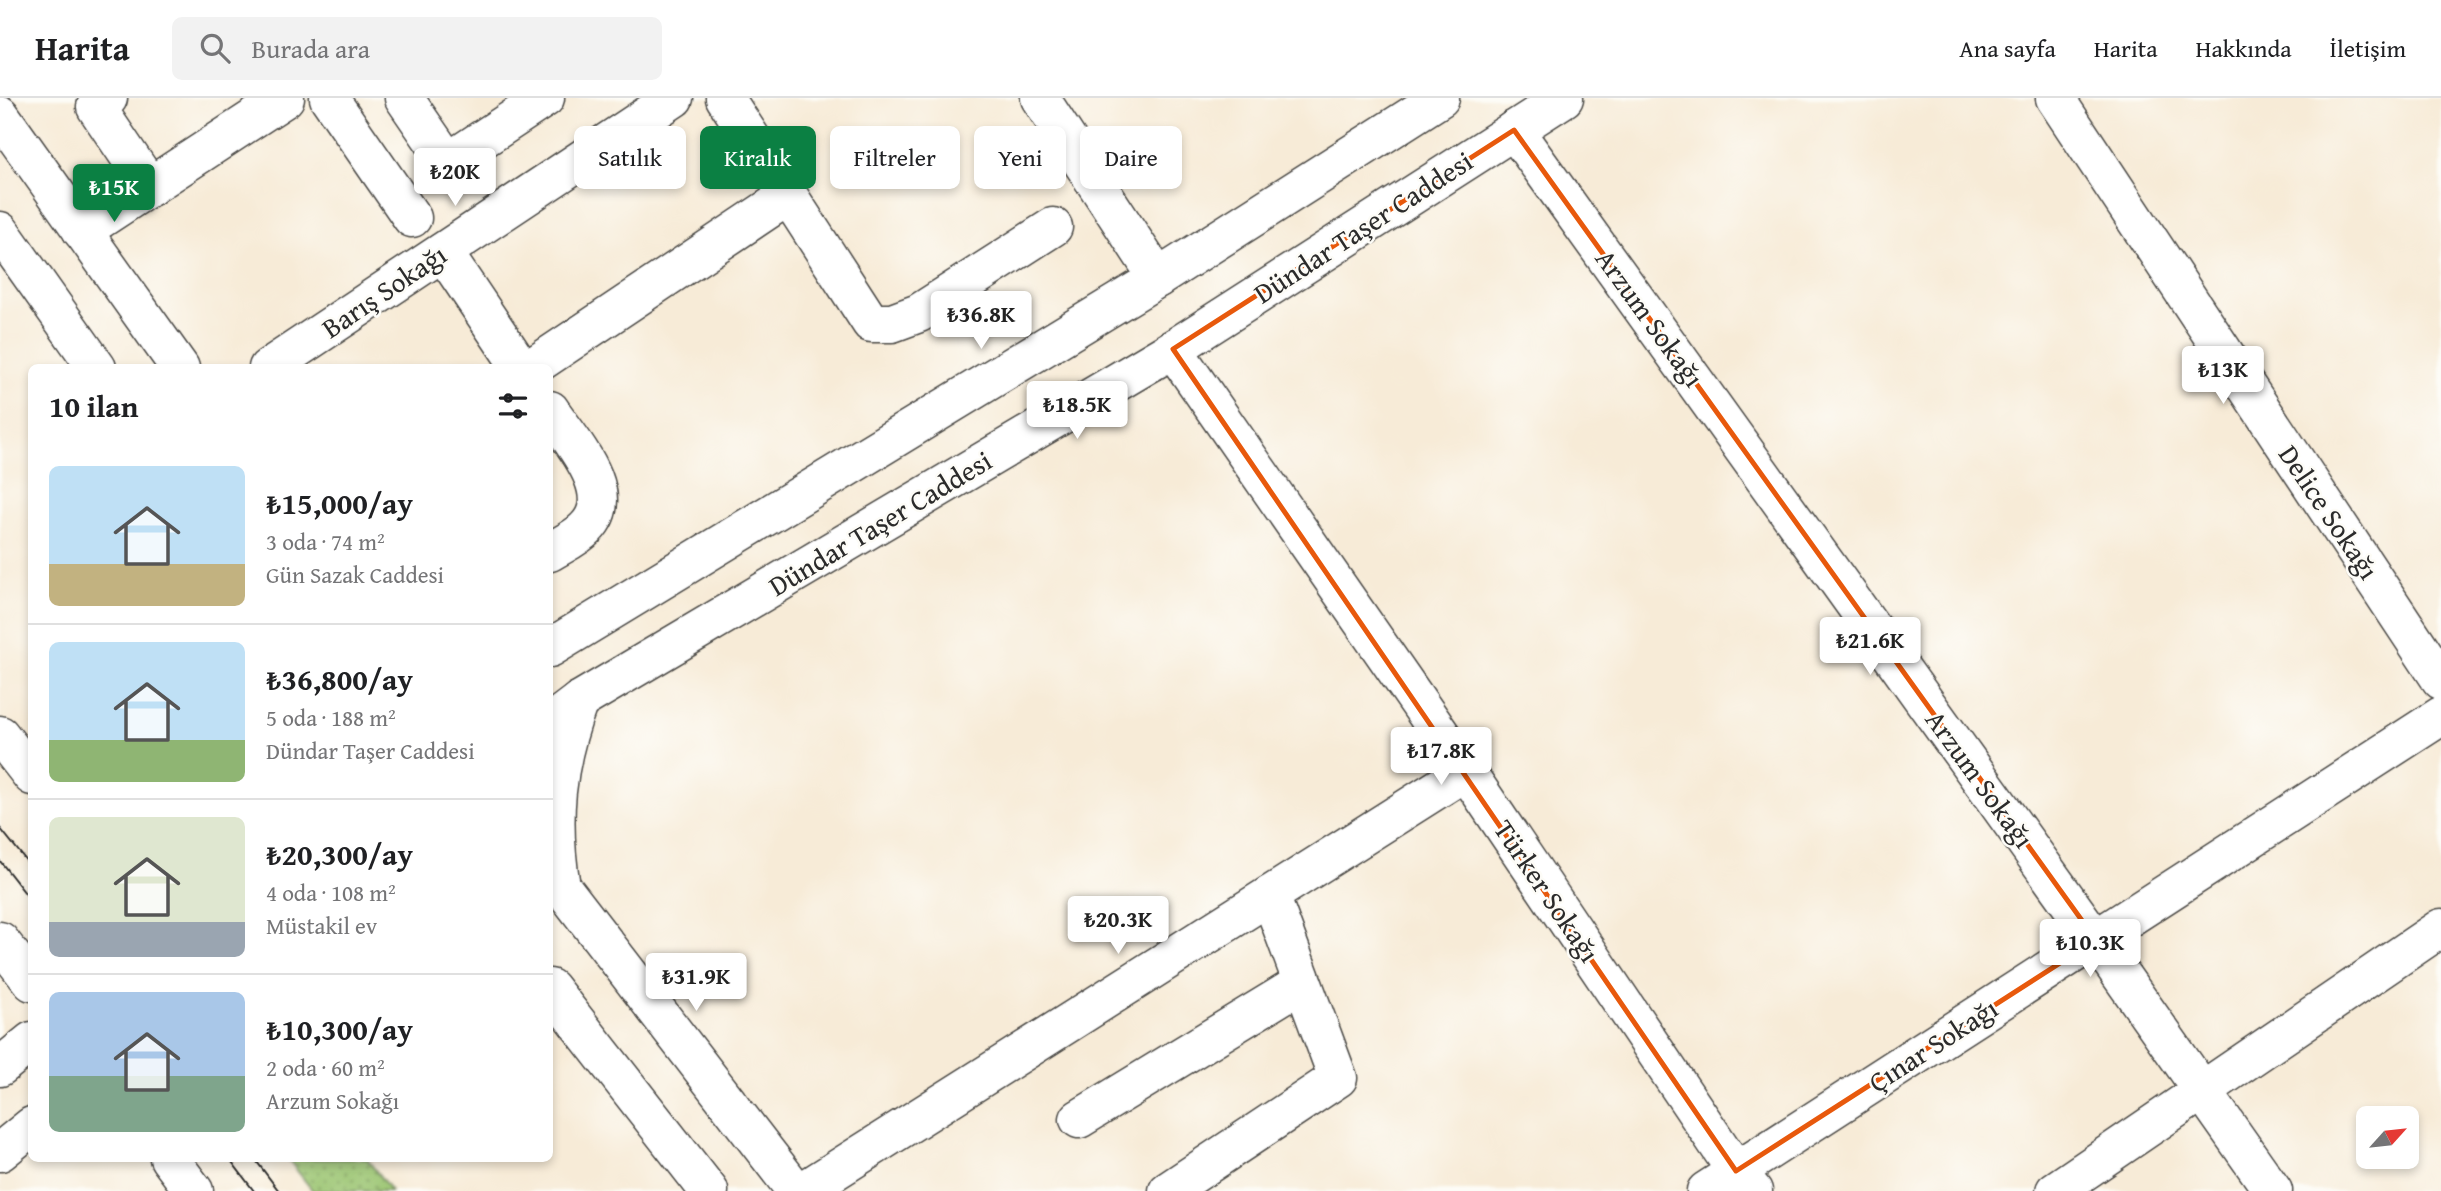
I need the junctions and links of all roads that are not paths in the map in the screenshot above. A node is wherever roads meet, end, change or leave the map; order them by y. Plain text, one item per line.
1 (108, 98) edge
2 (285, 98) edge
3 (329, 98) edge
4 (545, 98) edge
5 (674, 98) edge
6 (725, 98) edge
7 (1041, 98) edge
8 (1440, 98) edge
9 (1564, 98) edge
10 (2055, 98) edge
11 (409, 100) edge
12 (0, 115) edge
13 (1514, 130) junction
14 (150, 187) junction
15 (788, 197) junction
16 (412, 218) dead end
17 (1053, 227) dead end
18 (0, 231) edge
19 (82, 231) junction
20 (443, 252) junction
21 (1158, 278) junction
22 (1173, 349) junction
23 (94, 364) edge
24 (177, 364) edge
25 (274, 364) edge
26 (518, 364) edge
27 (537, 364) edge
28 (553, 414) edge
29 (553, 550) edge
30 (553, 646) edge
31 (2441, 680) edge
32 (564, 712) edge
33 (2441, 716) edge
34 (0, 735) edge
35 (28, 771) edge
36 (1466, 771) junction
37 (555, 879) edge
38 (1270, 895) junction
39 (2441, 928) edge
40 (2096, 940) junction
41 (0, 941) edge
42 (28, 977) edge
43 (1302, 983) junction
44 (553, 992) edge
45 (28, 1044) edge
46 (0, 1067) edge
47 (2203, 1090) junction
48 (1079, 1119) dead end
49 (28, 1129) edge
50 (0, 1152) edge
51 (172, 1162) edge
52 (1732, 1184) edge
53 (194, 1191) edge
54 (709, 1191) edge
55 (796, 1191) edge
56 (803, 1191) edge
57 (1168, 1191) edge
58 (2055, 1191) edge
59 (2273, 1191) edge

1 - 14 street
2 - 14 street
3 - 16 street
4 - 11 street
5 - 20 street, Barış Sokağı
6 - 15 street
7 - 21 street
8 - 21 street
9 - 13 street, Dündar Taşer Caddesi
10 - 31 street, Delice Sokağı
12 - 19 street
13 - 22 street, Dündar Taşer Caddesi
13 - 40 street, Arzum Sokağı
14 - 19 street
15 - 17 street
15 - 27 street
18 - 23 street
19 - 24 street
20 - 25 street, Barış Sokağı
20 - 26 street
21 - 30 street
22 - 32 street, Dündar Taşer Caddesi
22 - 36 street, Türker Sokağı
28 - 29 street
32 - 37 street
33 - 40 street, Çınar Sokağı
34 - 35 street
36 - 38 street
36 - 52 street, Türker Sokağı
37 - 55 street
38 - 43 street
38 - 56 street
39 - 47 street
40 - 47 street, Arzum Sokağı
40 - 52 street, Çınar Sokağı
41 - 42 street
43 - 48 street
43 - 57 street
44 - 54 street
45 - 46 street
47 - 58 street
47 - 59 street, Arzum Sokağı
49 - 50 street
51 - 53 street

